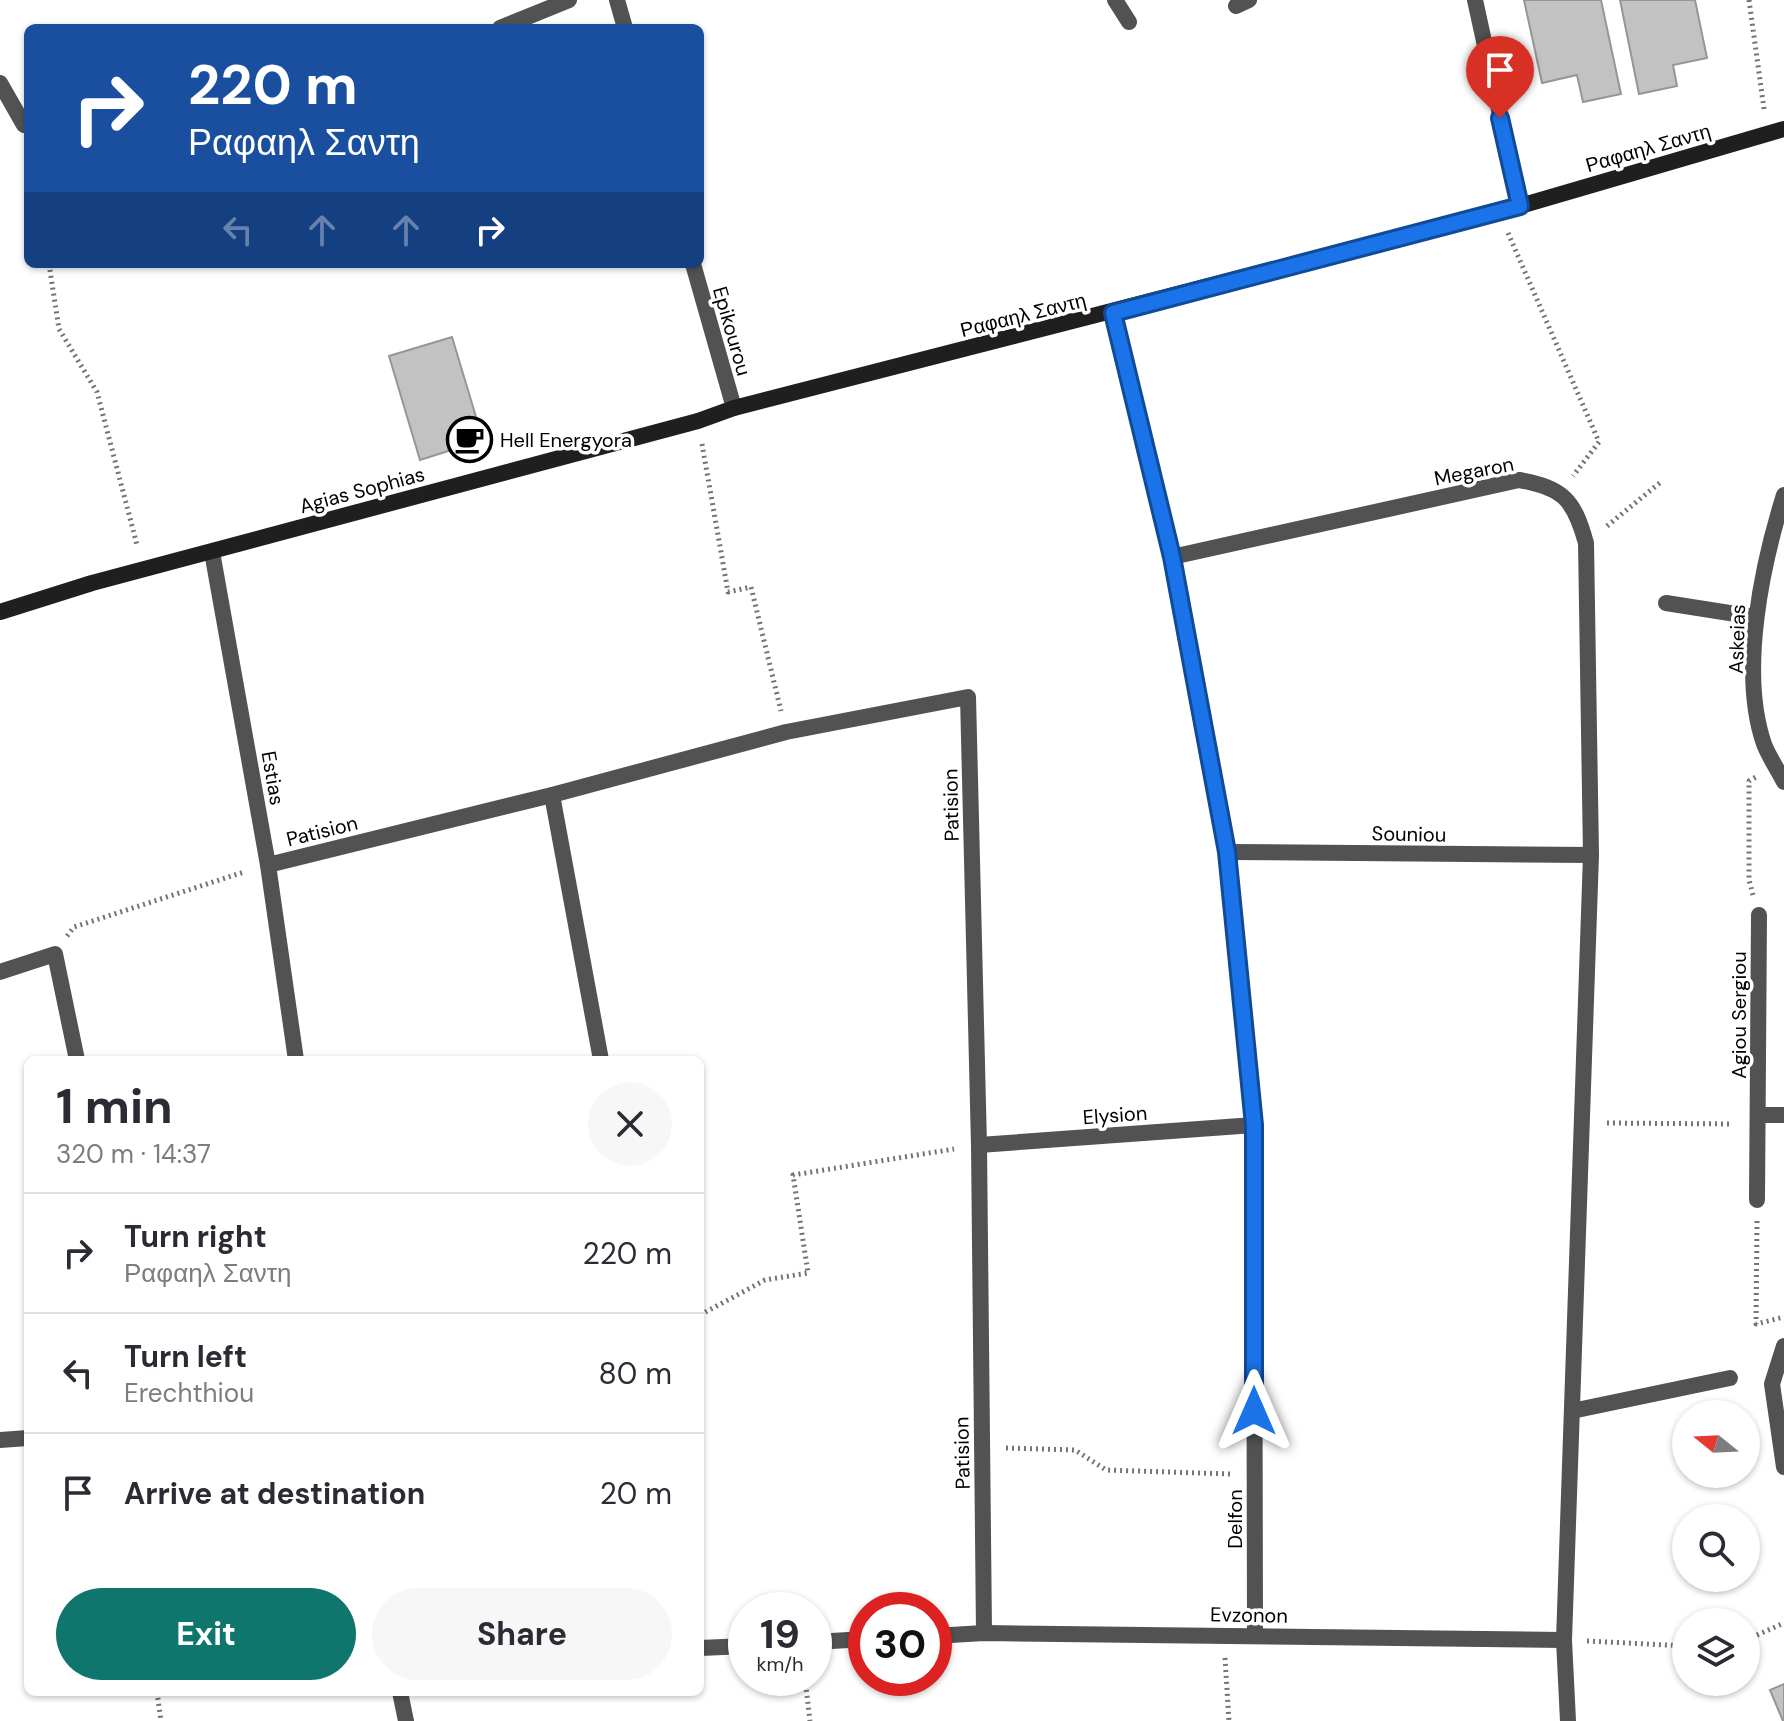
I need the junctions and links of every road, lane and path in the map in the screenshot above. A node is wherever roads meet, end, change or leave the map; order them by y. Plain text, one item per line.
1 (569, 0) edge
2 (617, 0) edge
3 (1115, 0) edge
4 (1475, 0) edge
5 (1749, 0) edge
6 (1129, 22) dead end
7 (510, 24) edge
8 (624, 24) edge
9 (0, 83) edge
10 (24, 125) dead end
11 (1776, 132) edge
12 (1520, 206) junction
13 (1499, 212) junction
14 (50, 268) edge
15 (694, 268) edge
16 (1113, 313) junction
17 (734, 408) junction
18 (698, 421) junction
19 (1662, 481) dead end
20 (1561, 493) junction
21 (1784, 495) edge
22 (1586, 543) junction
23 (212, 552) junction
24 (1172, 557) junction
25 (143, 569) junction
26 (1666, 603) dead end
27 (0, 612) edge
28 (1755, 617) junction
29 (786, 732) junction
30 (1780, 775) edge
31 (552, 795) junction
32 (1227, 852) junction
33 (1591, 855) junction
34 (268, 865) junction
35 (1759, 915) joint
36 (55, 954) junction
37 (0, 972) edge
38 (76, 1056) edge
39 (295, 1056) edge
40 (600, 1056) edge
41 (1784, 1115) edge
42 (1758, 1119) junction
43 (1582, 1123) junction
44 (1254, 1125) junction
45 (979, 1145) junction
46 (1757, 1200) joint
47 (704, 1313) edge
48 (1784, 1317) edge
49 (1784, 1346) edge
50 (1730, 1378) dead end
51 (1572, 1411) junction
52 (24, 1438) edge
53 (0, 1440) edge
54 (982, 1448) junction
55 (1784, 1467) edge
56 (1255, 1474) junction
57 (1784, 1623) edge
58 (984, 1633) junction
59 (1760, 1634) edge
60 (952, 1635) edge
61 (1224, 1635) junction
62 (1255, 1635) junction
63 (1564, 1640) junction
64 (1672, 1645) edge
65 (728, 1647) edge
66 (704, 1648) edge
67 (158, 1696) edge
68 (401, 1696) edge
69 (807, 1696) edge
70 (161, 1721) edge
71 (406, 1721) edge
72 (810, 1721) edge
73 (1229, 1721) edge
74 (1568, 1721) edge

1 - 7 street
2 - 8 street
3 - 6 street
4 - 12 street
5 - 11 path
9 - 10 street
11 - 12 street, Ραφαηλ Σαντη
12 - 13 street, Ραφαηλ Σαντη
13 - 16 street, Ραφαηλ Σαντη
13 - 20 path
14 - 25 path
15 - 17 street, Epikourou
16 - 17 street, Ραφαηλ Σαντη
16 - 24 street, Delfon
17 - 18 street, Agias Sophias
18 - 23 street, Agias Sophias
18 - 29 path
19 - 22 path
20 - 22 street
20 - 24 street, Megaron
21 - 28 street, Askeias
22 - 33 street
23 - 25 street, Agias Sophias
23 - 34 street, Estias
24 - 32 street, Delfon
25 - 27 street, Agias Sophias
26 - 28 street
28 - 30 street, Askeias
29 - 31 street, Patision
29 - 45 street, Patision
30 - 35 path
31 - 34 street, Patision
31 - 40 street
32 - 33 street, Souniou
32 - 44 street, Delfon
33 - 43 street
34 - 36 path
34 - 39 street, Estias
35 - 42 street, Agiou Sergiou
36 - 37 street
36 - 38 street
41 - 42 street
42 - 43 path
42 - 46 street, Agiou Sergiou
43 - 51 street
44 - 45 street, Elysion
44 - 56 street, Delfon
45 - 47 path
45 - 54 street, Patision
46 - 48 path
49 - 55 street
50 - 51 street
51 - 63 street
52 - 53 street
54 - 56 path
54 - 58 street, Patision
56 - 62 street, Delfon
57 - 59 path
58 - 60 street, Evzonon
58 - 61 street, Evzonon
61 - 62 street, Evzonon
61 - 73 path
62 - 63 street, Evzonon
63 - 64 path
63 - 74 street
65 - 66 street
67 - 70 path
68 - 71 street
69 - 72 path

